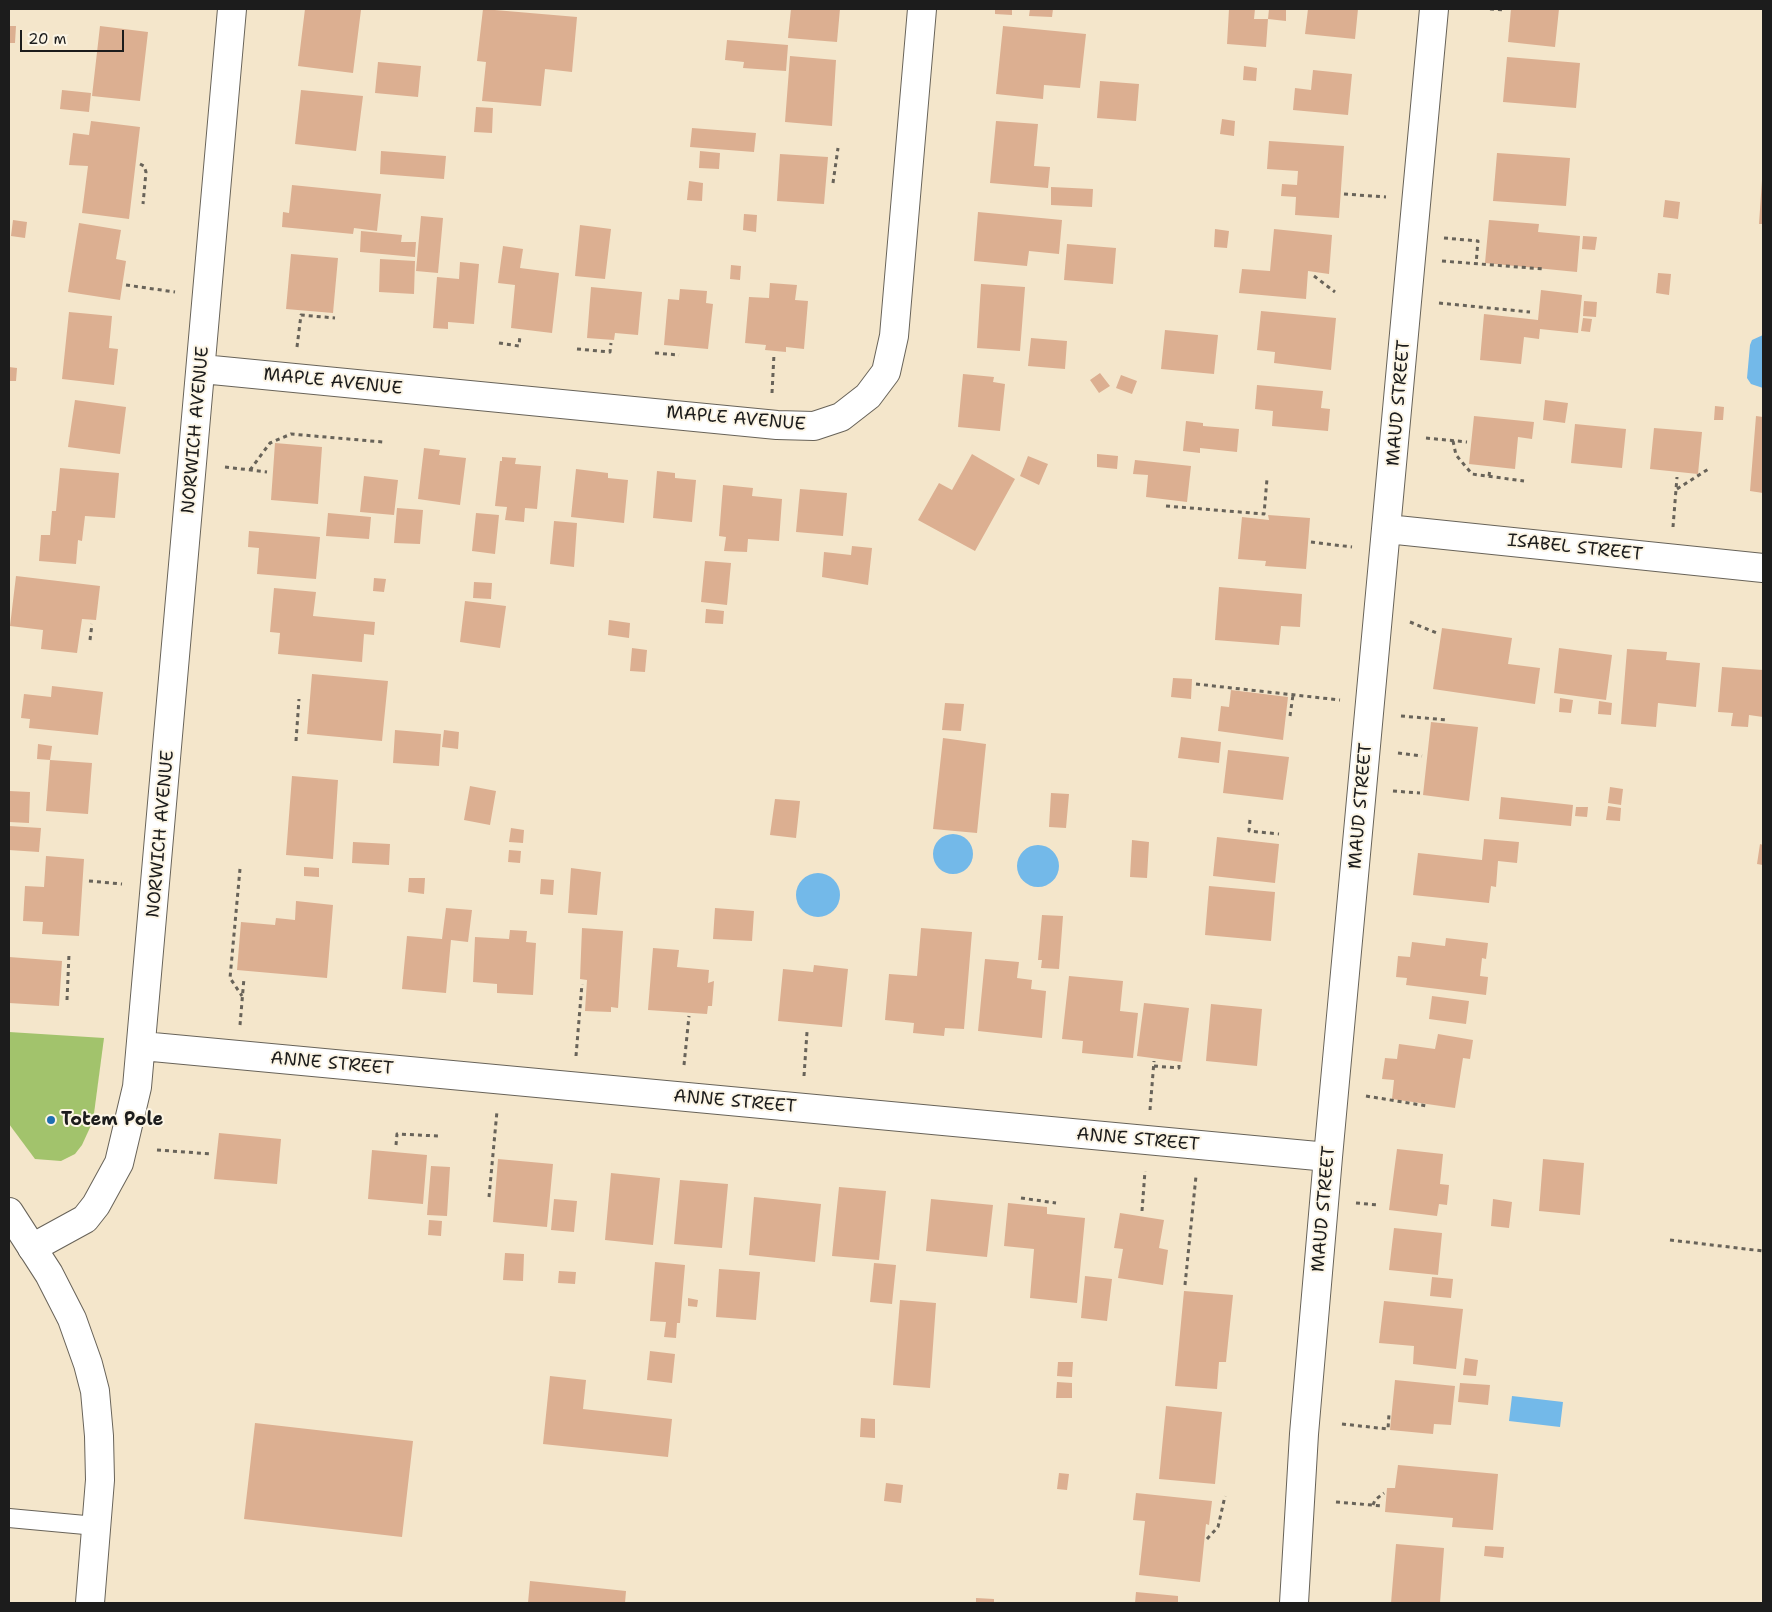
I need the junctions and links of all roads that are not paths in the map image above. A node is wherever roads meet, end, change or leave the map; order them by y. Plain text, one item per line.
1 (232, 9) edge
2 (922, 9) edge
3 (1434, 9) edge
4 (202, 369) junction
5 (1386, 540) junction
6 (1763, 568) edge
7 (142, 1046) junction
8 (1328, 1158) junction
9 (9, 1212) edge
10 (32, 1248) junction
11 (9, 1518) edge
12 (96, 1526) junction
13 (90, 1603) edge
14 (1294, 1603) edge

1 - 4 street, NORWICH AVENUE
2 - 4 street, MAPLE AVENUE
3 - 5 street, MAUD STREET
4 - 7 street, NORWICH AVENUE
5 - 6 street, ISABEL STREET
5 - 8 street, MAUD STREET
7 - 8 street, ANNE STREET
7 - 10 street, NORWICH AVENUE
8 - 14 street, MAUD STREET
9 - 10 street
10 - 12 street
11 - 12 lane
12 - 13 street

